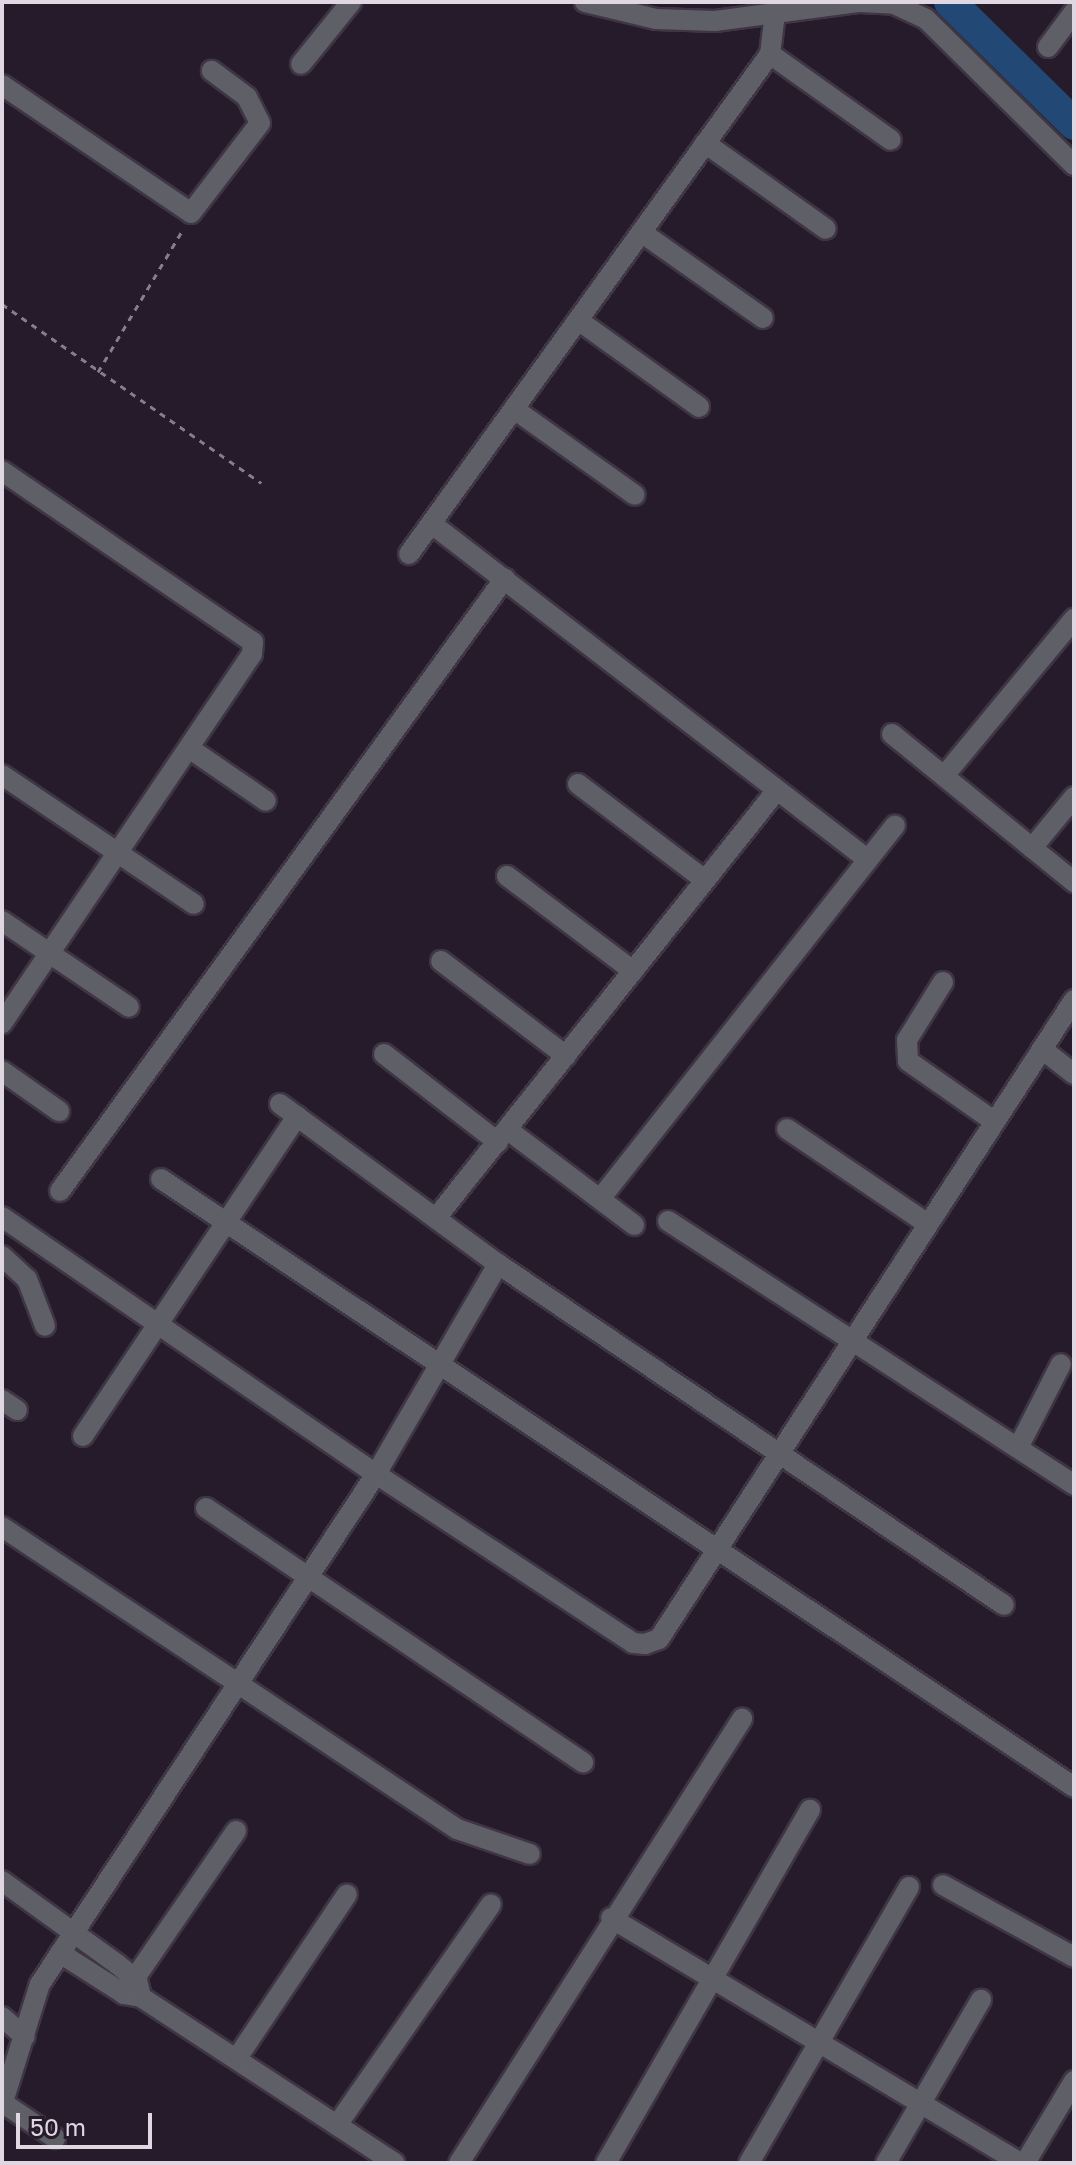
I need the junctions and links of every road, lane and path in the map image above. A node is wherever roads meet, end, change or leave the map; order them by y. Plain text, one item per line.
1 (351, 2) edge
2 (585, 2) edge
3 (860, 2) edge
4 (1074, 12) edge
5 (775, 15) junction
6 (1048, 47) dead end
7 (770, 54) junction
8 (301, 64) dead end
9 (212, 71) dead end
10 (2, 85) edge
11 (891, 140) dead end
12 (705, 143) junction
13 (1070, 154) edge
14 (191, 213) junction
15 (826, 229) dead end
16 (641, 232) junction
17 (2, 304) edge
18 (763, 318) dead end
19 (578, 320) junction
20 (98, 373) junction
21 (699, 407) dead end
22 (514, 409) junction
23 (2, 471) edge
24 (261, 483) dead end
25 (635, 495) dead end
26 (432, 524) junction
27 (409, 554) dead end
28 (505, 578) junction
29 (1074, 619) edge
30 (892, 734) dead end
31 (189, 748) junction
32 (2, 775) edge
33 (944, 776) junction
34 (578, 784) dead end
35 (777, 790) junction
36 (1074, 797) edge
37 (266, 801) dead end
38 (895, 825) dead end
39 (1032, 848) junction
40 (117, 849) junction
41 (867, 859) junction
42 (507, 876) dead end
43 (705, 880) junction
44 (1074, 882) edge
45 (194, 904) dead end
46 (2, 921) edge
47 (49, 951) junction
48 (441, 961) dead end
49 (633, 971) junction
50 (943, 982) dead end
51 (1074, 1000) edge
52 (129, 1007) dead end
53 (2, 1023) edge
54 (1042, 1049) junction
55 (384, 1054) dead end
56 (566, 1056) junction
57 (2, 1071) edge
58 (1074, 1074) edge
59 (280, 1104) dead end
60 (59, 1111) dead end
61 (297, 1116) junction
62 (995, 1122) junction
63 (787, 1129) dead end
64 (503, 1136) junction
65 (161, 1179) dead end
66 (60, 1191) dead end
67 (600, 1199) junction
68 (436, 1218) junction
69 (223, 1220) junction
70 (668, 1221) dead end
71 (5, 1223) edge
72 (928, 1224) junction
73 (634, 1225) dead end
74 (2, 1256) edge
75 (498, 1264) junction
76 (156, 1321) junction
77 (45, 1326) dead end
78 (853, 1336) junction
79 (441, 1362) junction
80 (1061, 1364) dead end
81 (83, 1436) dead end
82 (1018, 1448) junction
83 (779, 1451) junction
84 (376, 1474) junction
85 (1074, 1485) edge
86 (206, 1508) dead end
87 (2, 1527) edge
88 (715, 1545) junction
89 (307, 1580) junction
90 (1004, 1605) dead end
91 (240, 1686) junction
92 (742, 1719) dead end
93 (583, 1762) dead end
94 (1074, 1787) edge
95 (810, 1810) dead end
96 (236, 1831) dead end
97 (530, 1854) dead end
98 (2, 1881) edge
99 (943, 1885) dead end
100 (909, 1887) dead end
101 (347, 1894) dead end
102 (491, 1904) dead end
103 (611, 1918) junction
104 (72, 1934) junction
105 (60, 1953) junction
106 (1074, 1957) edge
107 (714, 1977) junction
108 (134, 1990) junction
109 (981, 2000) dead end
110 (2, 2017) edge
111 (25, 2037) junction
112 (820, 2040) junction
113 (237, 2058) junction
114 (1074, 2081) edge
115 (922, 2102) junction
116 (2, 2104) edge
117 (337, 2125) junction
118 (55, 2138) dead end
119 (755, 2161) edge
120 (395, 2163) edge
121 (459, 2163) edge
122 (606, 2163) edge
123 (886, 2163) edge
124 (1023, 2163) edge

1 - 8 street
2 - 5 street
3 - 5 street
3 - 13 street
4 - 6 street
5 - 7 street
7 - 11 street
7 - 12 street
9 - 14 street
10 - 14 street
12 - 15 street
12 - 16 street
14 - 20 path
16 - 18 street
16 - 19 street
17 - 20 path
19 - 21 street
19 - 22 street
20 - 24 path
22 - 25 street
22 - 26 street
23 - 31 street
26 - 27 street
26 - 28 street
28 - 35 street
28 - 66 street
29 - 33 street
30 - 33 street
31 - 37 street
31 - 40 street
32 - 40 street
33 - 39 street
34 - 43 street
35 - 41 street
35 - 43 street
36 - 39 street
38 - 41 street
39 - 44 street
40 - 45 street
40 - 47 street
41 - 67 street
42 - 49 street
43 - 49 street
46 - 47 street
47 - 52 street
47 - 53 street
48 - 56 street
49 - 56 street
50 - 62 street
51 - 54 street
54 - 58 street
54 - 62 street
55 - 64 street
56 - 64 street
57 - 60 street
59 - 61 street
61 - 68 street
61 - 69 street
62 - 72 street
63 - 72 street
64 - 67 street
64 - 68 street
65 - 69 street
67 - 73 street
68 - 75 street
69 - 76 street
69 - 79 street
70 - 78 street
71 - 76 street
72 - 78 street
74 - 77 street
75 - 79 street
75 - 83 street
76 - 81 street
76 - 84 street
78 - 82 street
78 - 83 street
79 - 84 street
79 - 88 street
80 - 82 street
82 - 85 street
83 - 88 street
83 - 90 street
84 - 88 street
84 - 89 street
86 - 89 street
87 - 91 street
88 - 94 street
89 - 91 street
89 - 93 street
91 - 97 street
91 - 104 street
92 - 103 street
95 - 107 street
96 - 108 street
98 - 104 street
99 - 106 street
100 - 112 street
101 - 113 street
102 - 117 street
103 - 107 street
103 - 121 street
104 - 105 street
104 - 108 street
105 - 108 street
105 - 111 street
107 - 112 street
107 - 122 street
108 - 113 street
109 - 115 street
110 - 111 street
111 - 116 street
112 - 115 street
112 - 119 street
113 - 117 street
114 - 124 street
115 - 123 street
115 - 124 street
116 - 118 street
117 - 120 street

